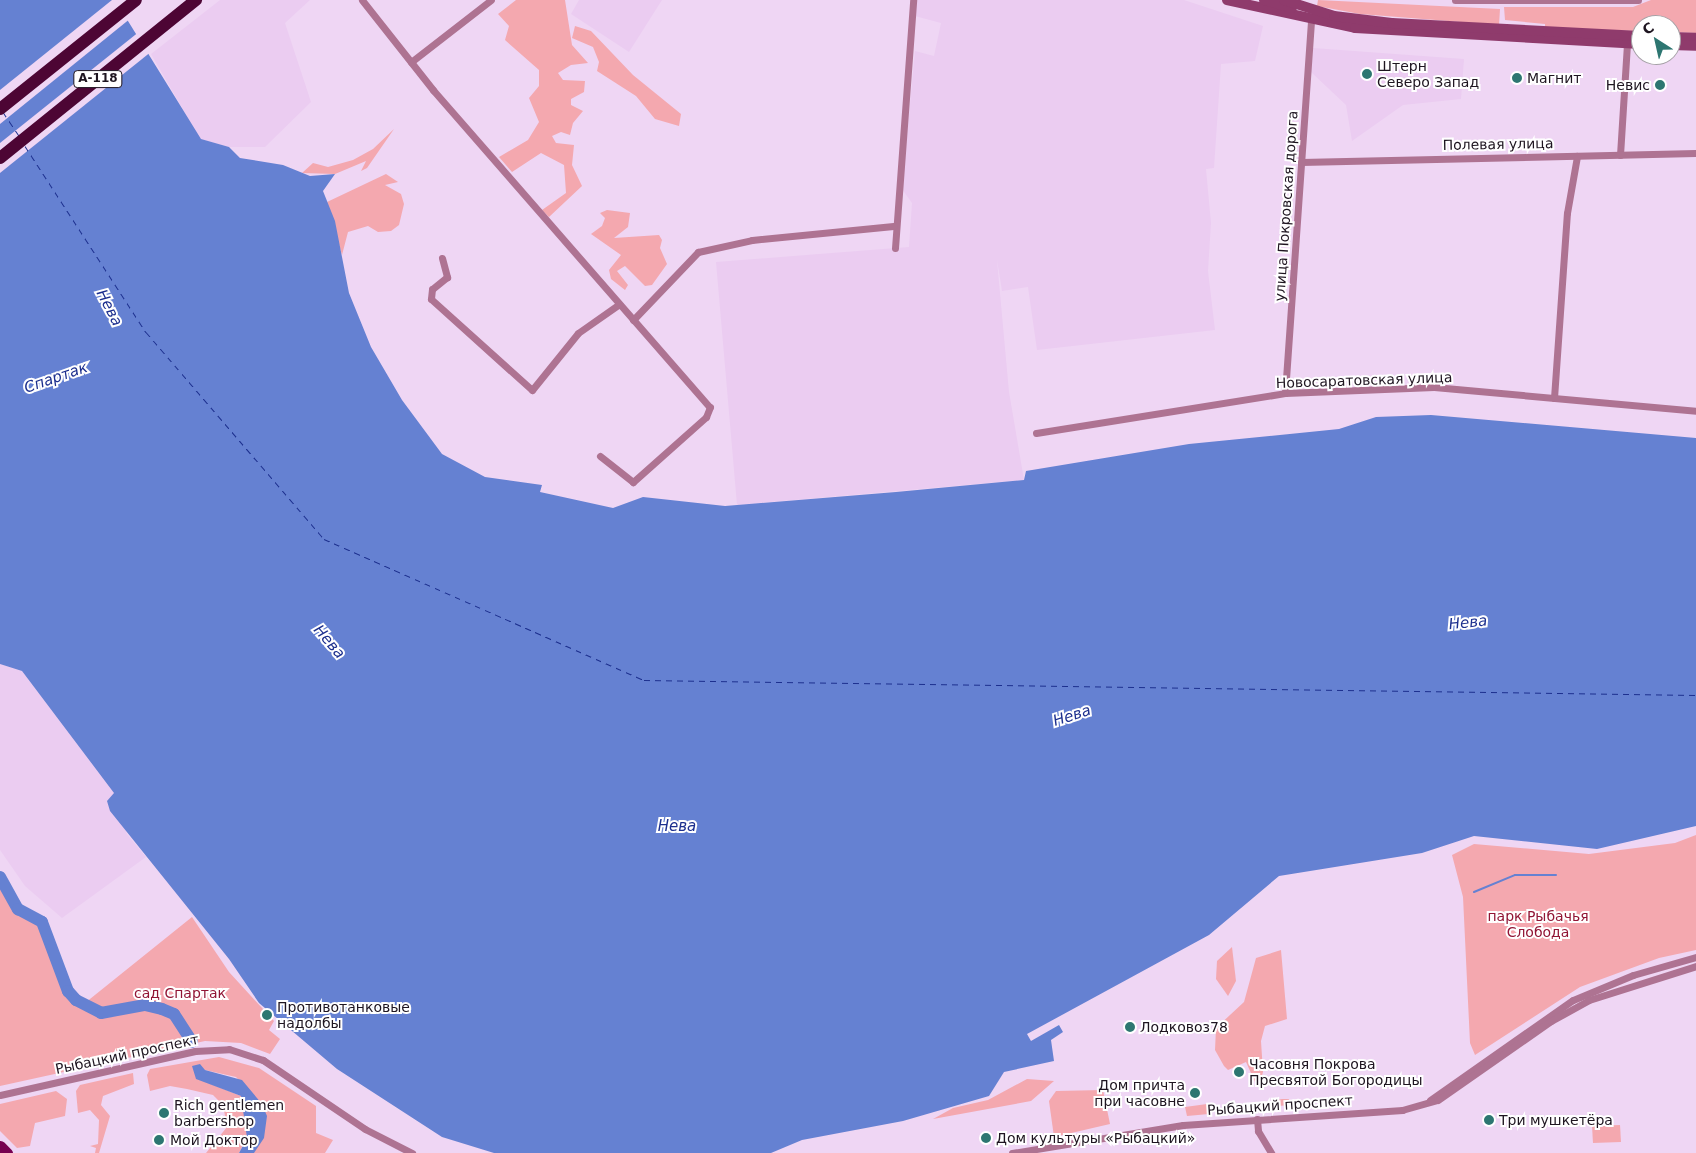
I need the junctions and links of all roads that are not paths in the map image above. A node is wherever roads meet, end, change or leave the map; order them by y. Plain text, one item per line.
1 (136, 0) edge
2 (196, 0) edge
3 (362, 0) edge
4 (491, 0) edge
5 (913, 0) edge
6 (1227, 0) edge
7 (1242, 0) edge
8 (1264, 0) edge
9 (1284, 0) edge
10 (1455, 0) edge
11 (1638, 0) edge
12 (1258, 10) junction
13 (1310, 10) junction
14 (1311, 22) junction
15 (1631, 36) edge
16 (1681, 38) edge
17 (1696, 38) edge
18 (1627, 44) junction
19 (1631, 44) edge
20 (1681, 45) edge
21 (1696, 46) edge
22 (411, 62) junction
23 (0, 109) edge
24 (1696, 153) edge
25 (1620, 155) junction
26 (1577, 156) junction
27 (0, 158) edge
28 (1301, 162) junction
29 (893, 226) junction
30 (895, 248) dead end
31 (442, 258) dead end
32 (618, 305) junction
33 (633, 320) junction
34 (1286, 393) junction
35 (1554, 398) junction
36 (1696, 411) edge
37 (1036, 433) dead end
38 (600, 456) dead end
39 (1696, 957) edge
40 (1696, 966) edge
41 (1477, 1068) junction
42 (0, 1095) edge
43 (1257, 1119) junction
44 (0, 1146) edge
45 (7, 1153) edge
46 (412, 1153) edge
47 (1012, 1153) edge
48 (1272, 1153) edge

1 - 23 highway, А-118
2 - 27 highway, А-118
3 - 22 street
4 - 22 street
5 - 29 street
6 - 12 main road
7 - 12 main road
8 - 13 main road
9 - 13 main road
10 - 11 street
12 - 14 main road
13 - 15 main road
14 - 18 main road
14 - 28 street, улица Покровская дорога
16 - 17 main road
18 - 19 main road
18 - 25 street
20 - 21 main road
22 - 32 street
24 - 25 street, Полевая улица
25 - 26 street, Полевая улица
26 - 28 street, Полевая улица
26 - 35 street
28 - 34 street, улица Покровская дорога
29 - 30 street
29 - 33 street
31 - 32 street
32 - 33 street
33 - 38 street
34 - 35 street, Новосаратовская улица
34 - 37 street, Новосаратовская улица
35 - 36 street, Новосаратовская улица
39 - 41 street, Рыбацкий проспект
40 - 41 street, Рыбацкий проспект
41 - 43 street, Рыбацкий проспект
42 - 46 street, Рыбацкий проспект
43 - 47 street, Рыбацкий проспект
43 - 48 street
44 - 45 main road

